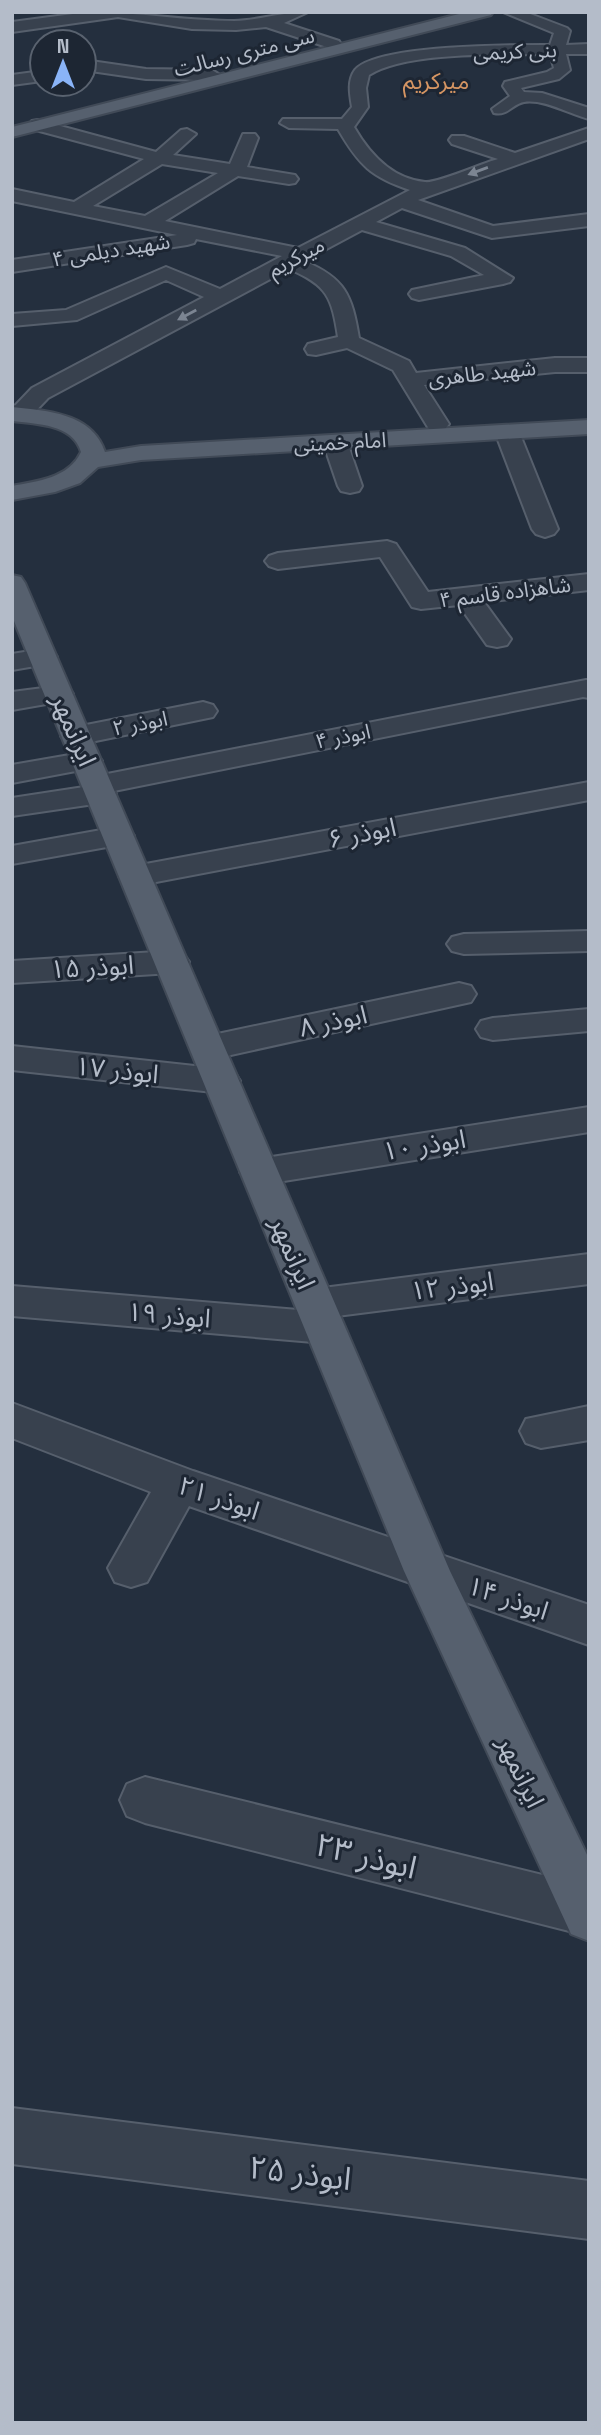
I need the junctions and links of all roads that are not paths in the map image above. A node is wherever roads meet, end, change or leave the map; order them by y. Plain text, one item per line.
1 (302, 12) edge
2 (458, 12) edge
3 (486, 12) edge
4 (510, 12) edge
5 (117, 13) edge
6 (170, 22) junction
7 (268, 23) junction
8 (12, 27) edge
9 (130, 30) dead end
10 (333, 44) junction
11 (362, 44) junction
12 (589, 49) edge
13 (557, 50) junction
14 (188, 58) dead end
15 (397, 60) junction
16 (98, 67) edge
17 (111, 68) junction
18 (98, 69) edge
19 (130, 71) junction
20 (212, 75) junction
21 (382, 81) dead end
22 (358, 82) junction
23 (519, 97) junction
24 (500, 109) dead end
25 (589, 114) edge
26 (80, 115) junction
27 (289, 123) dead end
28 (12, 124) edge
29 (347, 124) junction
30 (38, 125) junction
31 (110, 127) dead end
32 (12, 132) edge
33 (589, 133) edge
34 (187, 134) dead end
35 (522, 136) dead end
36 (249, 138) dead end
37 (458, 140) dead end
38 (94, 141) junction
39 (330, 142) dead end
40 (558, 142) junction
41 (355, 145) junction
42 (384, 145) dead end
43 (63, 150) dead end
44 (159, 158) junction
45 (514, 158) junction
46 (237, 169) junction
47 (289, 179) dead end
48 (427, 189) junction
49 (16, 198) edge
50 (401, 201) junction
51 (76, 208) junction
52 (585, 216) edge
53 (126, 218) junction
54 (149, 222) junction
55 (360, 223) junction
56 (75, 229) dead end
57 (210, 235) junction
58 (294, 257) junction
59 (12, 266) edge
60 (203, 267) dead end
61 (172, 276) junction
62 (419, 294) dead end
63 (220, 297) junction
64 (39, 309) junction
65 (12, 320) edge
66 (349, 341) junction
67 (37, 344) dead end
68 (316, 349) dead end
69 (589, 365) edge
70 (408, 380) junction
71 (16, 414) edge
72 (589, 416) edge
73 (437, 424) junction
74 (589, 427) edge
75 (507, 432) junction
76 (335, 442) junction
77 (92, 451) junction
78 (350, 486) dead end
79 (12, 493) edge
80 (545, 528) dead end
81 (278, 561) dead end
82 (482, 571) dead end
83 (589, 582) edge
84 (13, 589) edge
85 (496, 593) junction
86 (466, 596) junction
87 (497, 639) dead end
88 (28, 660) edge
89 (589, 690) edge
90 (59, 694) junction
91 (12, 701) edge
92 (203, 711) dead end
93 (90, 769) junction
94 (12, 774) edge
95 (589, 791) edge
96 (12, 807) edge
97 (118, 835) junction
98 (12, 855) edge
99 (135, 876) junction
100 (589, 941) edge
101 (464, 944) dead end
102 (172, 962) junction
103 (12, 972) edge
104 (459, 994) dead end
105 (589, 1020) edge
106 (493, 1029) dead end
107 (208, 1048) junction
108 (12, 1058) edge
109 (222, 1081) junction
110 (589, 1119) edge
111 (260, 1172) junction
112 (589, 1269) edge
113 (12, 1301) edge
114 (320, 1316) junction
115 (12, 1420) edge
116 (589, 1423) edge
117 (541, 1431) dead end
118 (178, 1484) junction
119 (131, 1567) dead end
120 (427, 1571) junction
121 (589, 1625) edge
122 (145, 1800) dead end
123 (588, 1914) edge
124 (12, 2136) edge
125 (589, 2210) edge

1 - 7 street
2 - 10 main road, سی متری رسالت
3 - 11 main road, سی متری رسالت
4 - 13 street
5 - 6 street
5 - 8 street
6 - 7 street
6 - 9 street
7 - 10 street
10 - 20 main road, سی متری رسالت
11 - 15 street
11 - 26 main road, سی متری رسالت
12 - 13 street, بنی کریمی
13 - 15 street, بنی کریمی
13 - 23 street
14 - 19 street
15 - 22 street, بنی کریمی
16 - 17 street
17 - 18 street
17 - 19 street
19 - 20 street
20 - 28 main road, سی متری رسالت
21 - 22 street
22 - 29 street
23 - 24 street
23 - 25 street
26 - 30 main road, سی متری رسالت
26 - 31 street
27 - 29 street
29 - 41 street
30 - 32 main road, سی متری رسالت
30 - 38 street
33 - 40 street, میرکریم
34 - 44 street
35 - 40 street
36 - 46 street
37 - 45 street
38 - 43 street
38 - 44 street
39 - 41 street
40 - 45 street, میرکریم
41 - 42 street
41 - 48 street
44 - 46 street
44 - 51 street
45 -> 48 street, میرکریم
46 - 47 street
46 - 54 street
48 - 50 street, میرکریم
49 - 51 street
50 - 52 street
50 - 55 street, میرکریم
51 - 53 street
53 - 54 street
53 - 56 street
54 - 57 street
55 - 58 street, میرکریم
55 - 62 street
57 - 58 street
57 - 59 street, ۴ شهید دیلمی
58 - 63 street, میرکریم
58 - 66 street
60 - 61 street
61 - 63 street
61 - 64 street
63 -> 71 street, میرکریم
64 - 65 street
64 - 67 street
66 - 68 street
66 - 70 street
69 - 70 street, شهید طاهری
70 - 73 street
71 - 77 main road
72 - 73 main road, امام خمینی
73 - 77 main road, امام خمینی
74 - 75 main road, امام خمینی
75 - 76 main road, امام خمینی
75 - 80 street
76 - 77 main road, امام خمینی
76 - 78 street
77 - 79 main road
81 - 86 street, شاهزاده قاسم ۴
82 - 85 street
83 - 85 street, شاهزاده قاسم ۴
84 - 88 main road, ایرانمهر
85 - 86 street, شاهزاده قاسم ۴
86 - 87 street
88 - 90 main road, ایرانمهر
89 - 93 street, ابوذر ۴
90 - 91 street
90 - 93 main road, ایرانمهر
92 - 93 street, ۲ ابوذر
93 - 94 street
93 - 96 street
93 - 97 main road, ایرانمهر
95 - 99 street, ابوذر ۶
97 - 98 street
97 - 99 main road, ایرانمهر
99 - 102 main road, ایرانمهر
100 - 101 street
102 - 103 street, ۱۵ ابوذر
102 - 107 main road, ایرانمهر
104 - 107 street, ۸ ابوذر
105 - 106 street
107 - 109 main road, ایرانمهر
108 - 109 street, ۱۷ ابوذر
109 - 111 main road, ایرانمهر
110 - 111 street, ابوذر ۱۰
111 - 114 main road, ایرانمهر
112 - 114 street, ابوذر ۱۲
113 - 114 street, ابوذر ۱۹
114 - 120 main road, ایرانمهر
115 - 118 street, ۲۱ ابوذر
116 - 117 street
118 - 119 street
118 - 120 street, ۲۱ ابوذر
120 - 121 street, ۱۴ ابوذر
120 - 123 main road, ایرانمهر
122 - 123 street, ۲۳ ابوذر
124 - 125 street, ابوذر ۲۵

